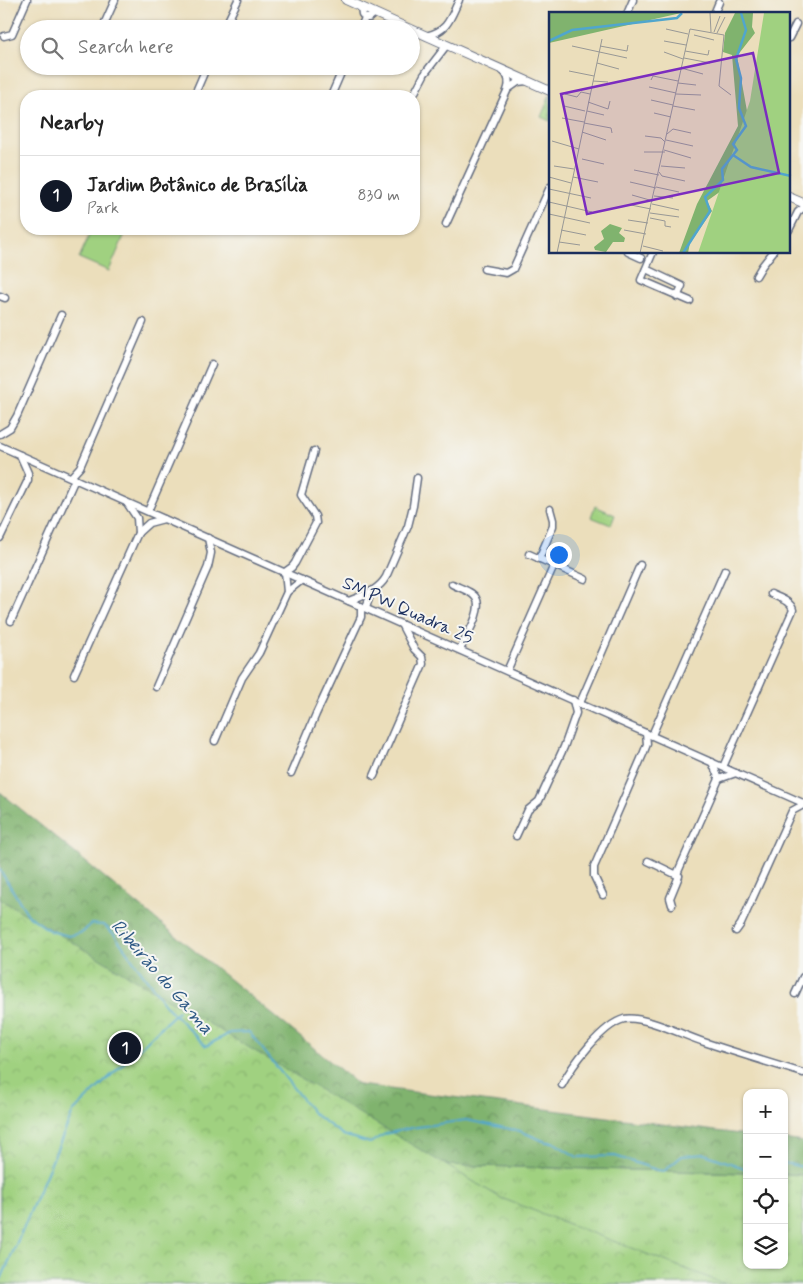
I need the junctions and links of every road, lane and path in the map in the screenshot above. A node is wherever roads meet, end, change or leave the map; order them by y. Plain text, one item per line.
1 (28, 0) edge
2 (115, 0) edge
3 (238, 0) edge
4 (346, 0) edge
5 (459, 0) edge
6 (633, 0) edge
7 (719, 2) dead end
8 (361, 7) junction
9 (628, 12) edge
10 (715, 12) edge
11 (375, 13) junction
12 (365, 18) joint
13 (106, 20) edge
14 (228, 20) edge
15 (390, 20) edge
16 (796, 24) dead end
17 (420, 33) edge
18 (4, 36) dead end
19 (426, 36) junction
20 (790, 36) edge
21 (446, 46) junction
22 (500, 69) junction
23 (203, 75) edge
24 (340, 75) edge
25 (527, 81) junction
26 (197, 90) edge
27 (334, 90) edge
28 (416, 90) edge
29 (507, 91) junction
30 (549, 91) edge
31 (549, 189) edge
32 (799, 202) edge
33 (446, 224) dead end
34 (790, 227) edge
35 (632, 254) edge
36 (652, 254) edge
37 (771, 254) edge
38 (641, 258) dead end
39 (484, 269) dead end
40 (646, 269) junction
41 (756, 276) dead end
42 (678, 297) junction
43 (690, 301) dead end
44 (61, 315) dead end
45 (143, 322) dead end
46 (212, 364) dead end
47 (0, 434) edge
48 (0, 446) edge
49 (314, 451) dead end
50 (20, 455) junction
51 (416, 478) dead end
52 (75, 479) junction
53 (126, 502) junction
54 (550, 509) dead end
55 (148, 511) junction
56 (166, 519) junction
57 (138, 533) junction
58 (0, 538) edge
59 (208, 538) junction
60 (529, 554) dead end
61 (539, 558) junction
62 (554, 565) junction
63 (640, 565) dead end
64 (725, 570) dead end
65 (285, 572) junction
66 (585, 578) dead end
67 (302, 580) junction
68 (452, 584) dead end
69 (287, 592) junction
70 (372, 592) junction
71 (771, 594) dead end
72 (349, 601) junction
73 (365, 608) junction
74 (11, 621) dead end
75 (401, 624) junction
76 (460, 650) junction
77 (507, 671) junction
78 (74, 675) dead end
79 (156, 688) dead end
80 (580, 703) junction
81 (576, 714) junction
82 (649, 734) junction
83 (215, 741) dead end
84 (712, 762) junction
85 (723, 767) junction
86 (291, 773) dead end
87 (736, 773) junction
88 (374, 776) dead end
89 (719, 779) junction
90 (789, 796) junction
91 (803, 804) edge
92 (792, 812) junction
93 (516, 836) dead end
94 (648, 861) dead end
95 (677, 874) junction
96 (603, 895) dead end
97 (672, 905) dead end
98 (736, 931) dead end
99 (803, 977) edge
100 (795, 994) dead end
101 (803, 1073) edge
102 (562, 1084) dead end

1 - 18 street
2 - 13 street
3 - 14 street
4 - 8 street
5 - 19 street
6 - 9 street
7 - 10 street
8 - 11 street
8 - 12 street
11 - 12 street
11 - 15 street
16 - 20 street
17 - 19 street
19 - 21 street
21 - 22 street
21 - 28 street
22 - 25 street
22 - 29 street
23 - 26 street
24 - 27 street
25 - 29 street
25 - 30 street
29 - 33 street
31 - 39 street
32 - 34 street
35 - 38 street
36 - 40 street
37 - 41 street
40 - 42 street
40 - 42 street
42 - 43 street
44 - 47 street
45 - 52 street
46 - 55 street
48 - 50 street, SMPW Quadra 25
49 - 65 street
50 - 52 street, SMPW Quadra 25
50 - 58 street
51 - 70 street
52 - 53 street, SMPW Quadra 25
52 - 74 street
53 - 55 street, SMPW Quadra 25
53 - 57 street
54 - 61 street
55 - 56 street, SMPW Quadra 25
56 - 57 street
56 - 59 street, SMPW Quadra 25
57 - 78 street
59 - 65 street, SMPW Quadra 25
59 - 79 street
60 - 61 street
61 - 62 street
62 - 66 street
62 - 77 street
63 - 80 street
64 - 82 street
65 - 67 street, SMPW Quadra 25
65 - 69 street
67 - 69 street
67 - 72 street, SMPW Quadra 25
68 - 76 street
69 - 83 street
70 - 72 street
70 - 73 street
71 - 85 street
72 - 73 street, SMPW Quadra 25
73 - 75 street, SMPW Quadra 25
73 - 86 street
75 - 76 street, SMPW Quadra 25
75 - 88 street
76 - 77 street, SMPW Quadra 25
77 - 80 street, SMPW Quadra 25
80 - 81 street
80 - 81 street
80 - 82 street, SMPW Quadra 25
81 - 93 street
82 - 84 street, SMPW Quadra 25
82 - 96 street
84 - 85 street, SMPW Quadra 25
84 - 89 street
85 - 87 street, SMPW Quadra 25
87 - 89 street
87 - 90 street, SMPW Quadra 25
89 - 95 street
90 - 91 street, SMPW Quadra 25
90 - 92 street
91 - 92 street
92 - 98 street
94 - 95 street
95 - 97 street
99 - 100 street
101 - 102 street

